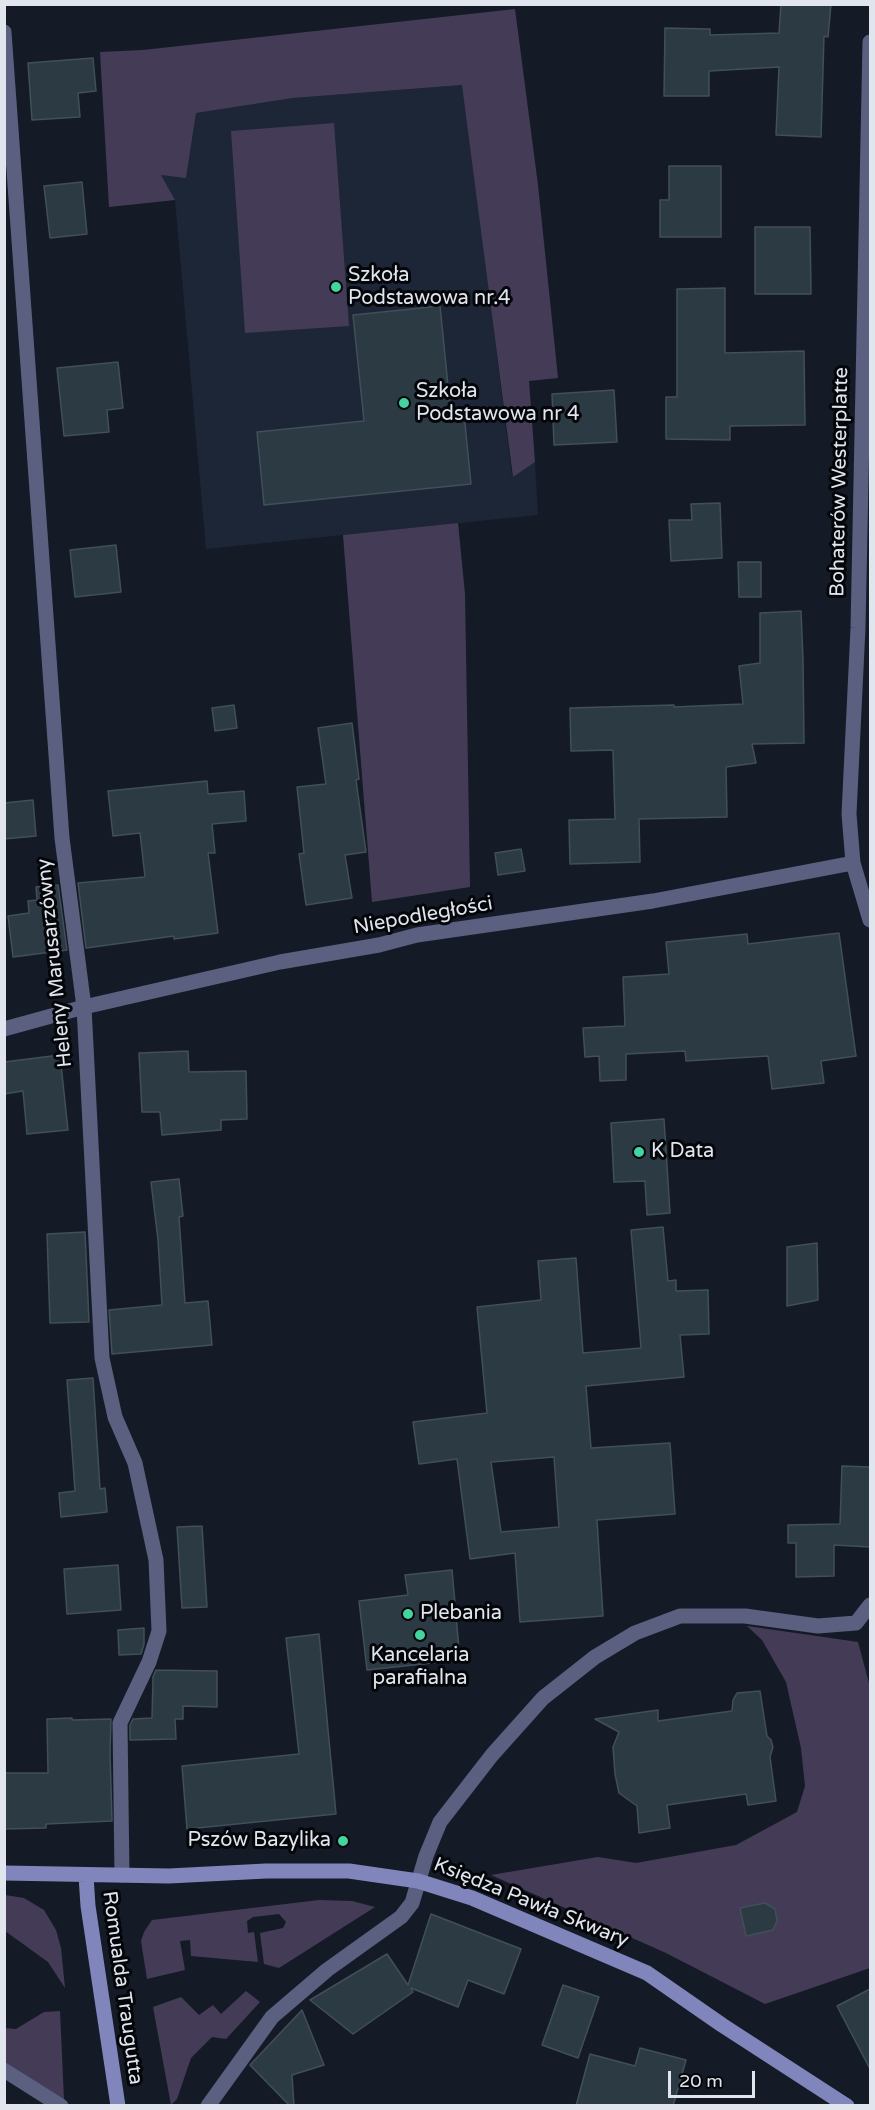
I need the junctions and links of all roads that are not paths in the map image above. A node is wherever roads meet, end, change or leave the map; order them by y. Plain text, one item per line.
1 (4, 32) edge
2 (870, 42) edge
3 (853, 863) junction
4 (870, 920) edge
5 (84, 1007) junction
6 (4, 1029) edge
7 (870, 1605) edge
8 (4, 1873) edge
9 (122, 1875) junction
10 (86, 1876) junction
11 (418, 1881) junction
12 (4, 2070) edge
13 (60, 2106) edge
14 (118, 2106) edge
15 (208, 2106) edge
16 (847, 2106) edge

1 - 5 street, Heleny Marusarzówny
2 - 3 street, Bohaterów Westerplatte
3 - 4 street, Bohaterów Westerplatte
3 - 5 street, Niepodległości
5 - 6 street, Niepodległości
5 - 9 street, Heleny Marusarzówny
7 - 11 street
8 - 10 main road, Księdza Pawła Skwary
9 - 10 main road, Księdza Pawła Skwary
9 - 11 main road, Księdza Pawła Skwary
10 - 14 main road, Romualda Traugutta
11 - 15 street
11 - 16 main road, Księdza Pawła Skwary
12 - 13 street

